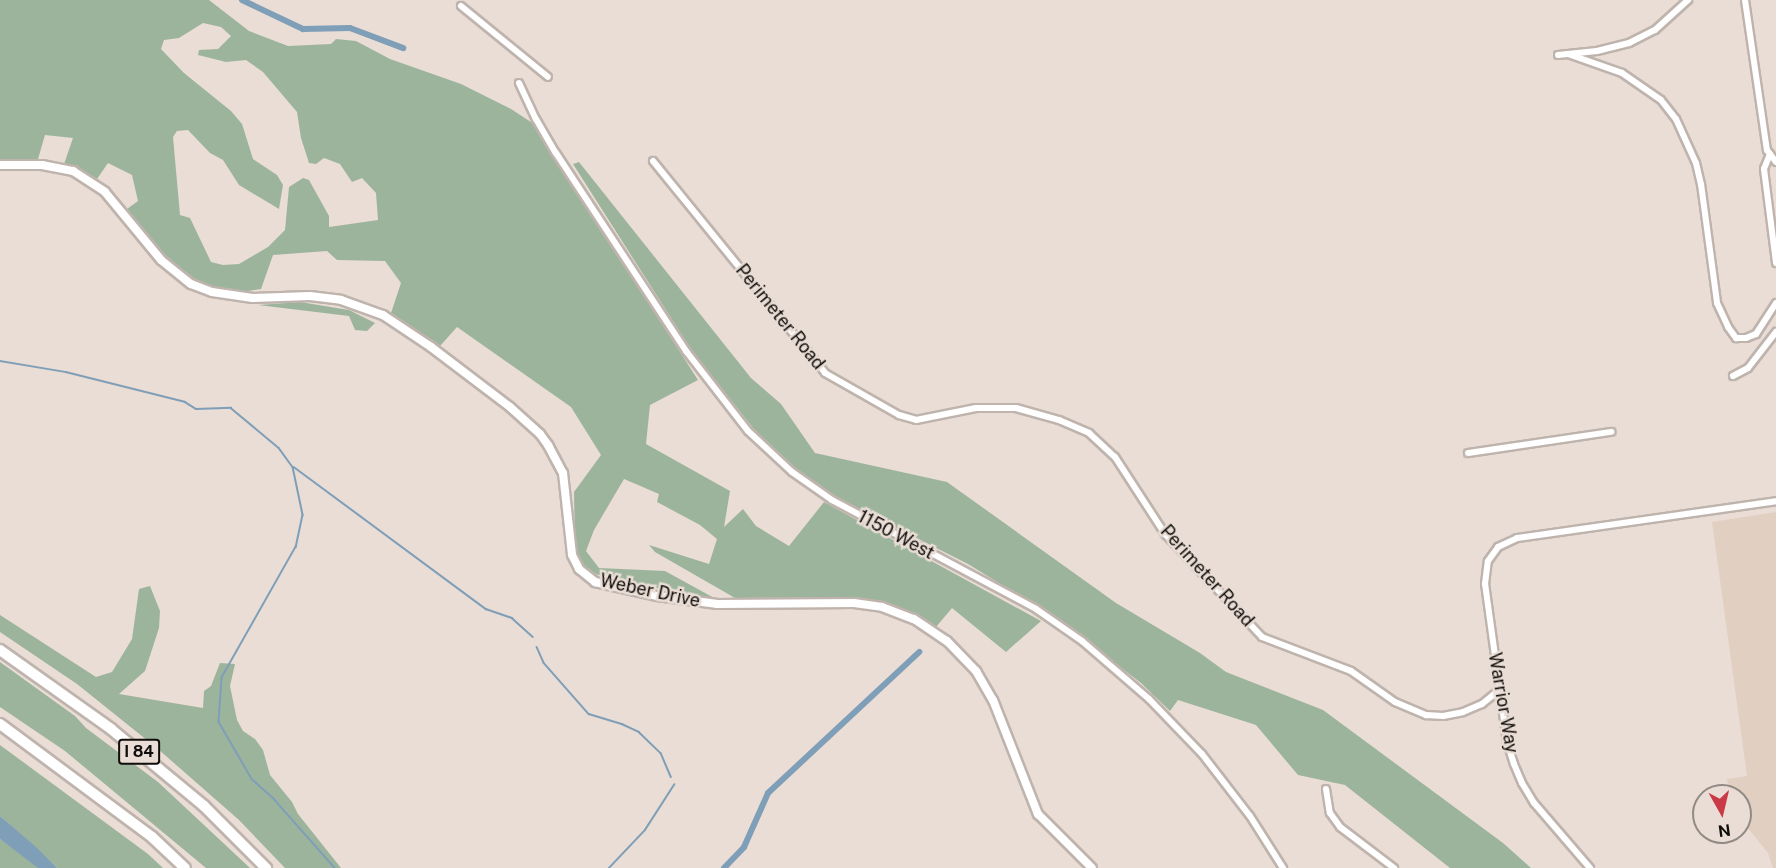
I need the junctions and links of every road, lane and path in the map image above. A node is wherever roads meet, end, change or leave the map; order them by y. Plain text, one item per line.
1 (1688, 0) edge
2 (1745, 0) edge
3 (461, 6) dead end
4 (1568, 54) junction
5 (1558, 55) dead end
6 (548, 77) dead end
7 (519, 83) dead end
8 (1770, 154) junction
9 (653, 161) dead end
10 (1776, 162) edge
11 (0, 165) edge
12 (1776, 263) edge
13 (1776, 303) edge
14 (1776, 332) edge
15 (1733, 376) dead end
16 (1611, 432) dead end
17 (1468, 453) dead end
18 (1776, 501) edge
19 (0, 650) edge
20 (1499, 690) junction
21 (0, 724) edge
22 (1326, 789) dead end
23 (1392, 866) edge
24 (185, 868) edge
25 (266, 868) edge
26 (1092, 868) edge
27 (1283, 868) edge
28 (1380, 868) edge
29 (1590, 868) edge

1 - 4 street
2 - 8 street
3 - 6 street
4 - 5 street
4 - 13 street
7 - 27 street, 1150 West
8 - 10 street
8 - 12 street
9 - 20 street, Perimeter Road
11 - 26 street, Weber Drive
14 - 15 street
16 - 17 street
18 - 20 street, Warrior Way
19 - 25 highway, I 84
20 - 29 street, Warrior Way
21 - 24 highway
22 - 23 street
23 - 28 street

